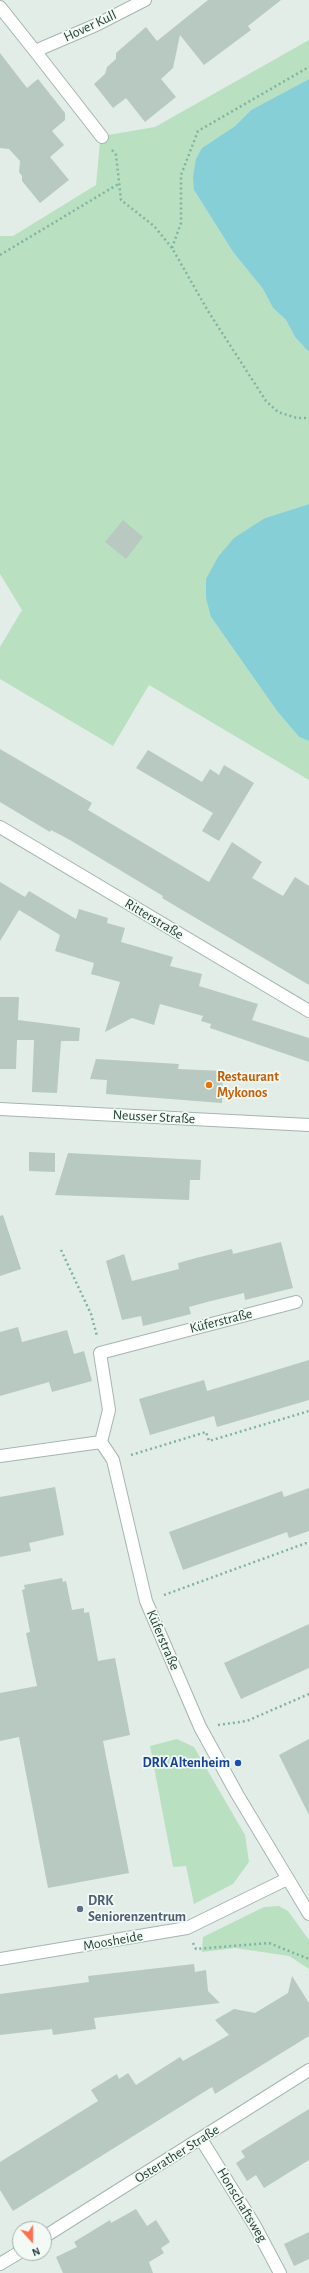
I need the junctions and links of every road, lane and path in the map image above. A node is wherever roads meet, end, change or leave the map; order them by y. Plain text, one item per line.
1 (145, 0) edge
2 (0, 7) edge
3 (34, 51) junction
4 (309, 67) edge
5 (102, 137) joint
6 (120, 183) junction
7 (172, 248) junction
8 (0, 255) edge
9 (309, 418) edge
10 (0, 827) edge
11 (309, 1010) edge
12 (0, 1109) edge
13 (309, 1125) edge
14 (61, 1250) dead end
15 (296, 1302) dead end
16 (100, 1353) junction
17 (309, 1411) edge
18 (101, 1442) junction
19 (0, 1456) edge
20 (113, 1460) junction
21 (309, 1542) edge
22 (146, 1601) junction
23 (309, 1694) edge
24 (200, 1727) junction
25 (286, 1879) junction
26 (305, 1900) edge
27 (309, 1914) edge
28 (187, 1928) junction
29 (0, 1959) edge
30 (309, 1959) edge
31 (309, 2070) edge
32 (201, 2139) junction
33 (52, 2232) edge
34 (12, 2257) edge
35 (0, 2264) edge
36 (280, 2273) edge

1 - 3 street, Hover Kull
2 - 3 street
3 - 5 street
4 - 7 path
5 - 6 path
6 - 7 path
6 - 8 path
7 - 9 path
10 - 11 street, Ritterstraße
12 - 13 street, Neusser Straße
14 - 16 path
15 - 16 street, Küferstraße
16 - 18 street
17 - 20 path
18 - 19 street
18 - 20 street, Küferstraße
20 - 22 street, Küferstraße
21 - 22 path
22 - 24 street, Küferstraße
23 - 24 path
24 - 25 street, Küferstraße
25 - 26 street, Küferstraße
25 - 28 street, Moosheide
26 - 27 street, Küferstraße
28 - 29 street, Moosheide
28 - 30 path
31 - 32 street, Osterather Straße
32 - 33 street, Osterather Straße
32 - 36 street, Honschaftsweg
34 - 35 street

